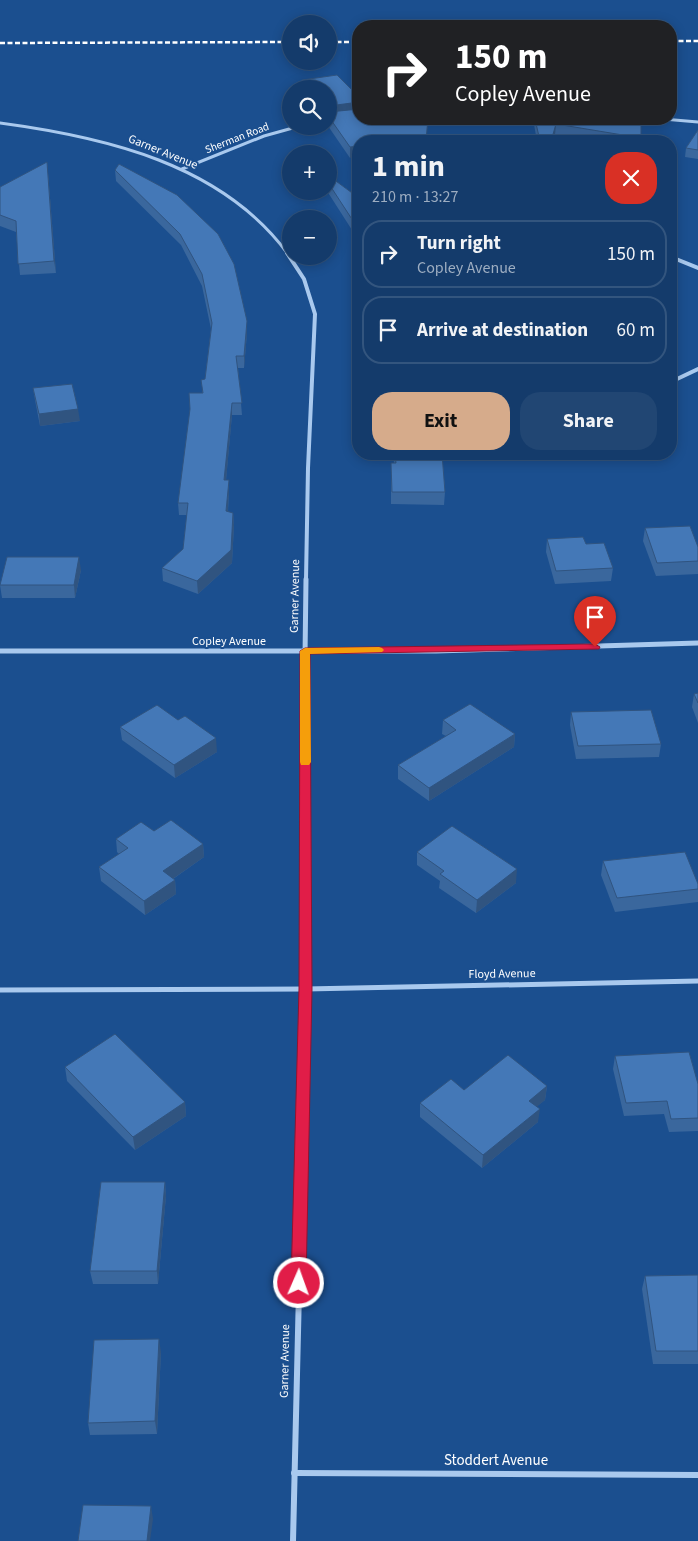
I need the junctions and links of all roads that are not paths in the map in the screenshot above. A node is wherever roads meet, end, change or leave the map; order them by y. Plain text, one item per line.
1 (677, 120) edge
2 (0, 122) edge
3 (698, 122) edge
4 (282, 131) edge
5 (182, 169) junction
6 (677, 259) edge
7 (698, 268) edge
8 (698, 369) edge
9 (677, 379) dead end
10 (698, 643) edge
11 (0, 651) edge
12 (305, 651) junction
13 (698, 981) edge
14 (306, 989) junction
15 (0, 990) edge
16 (294, 1473) junction
17 (698, 1475) edge
18 (293, 1541) edge

1 - 3 street
2 - 5 street, Garner Avenue
4 - 5 street, Sherman Road
5 - 12 street, Garner Avenue
6 - 7 street
8 - 9 street
10 - 12 street, Copley Avenue
11 - 12 street, Copley Avenue
12 - 14 street, Garner Avenue
13 - 14 street, Floyd Avenue
14 - 15 street, Floyd Avenue
14 - 16 street, Garner Avenue
16 - 17 street, Stoddert Avenue
16 - 18 street, Garner Avenue

